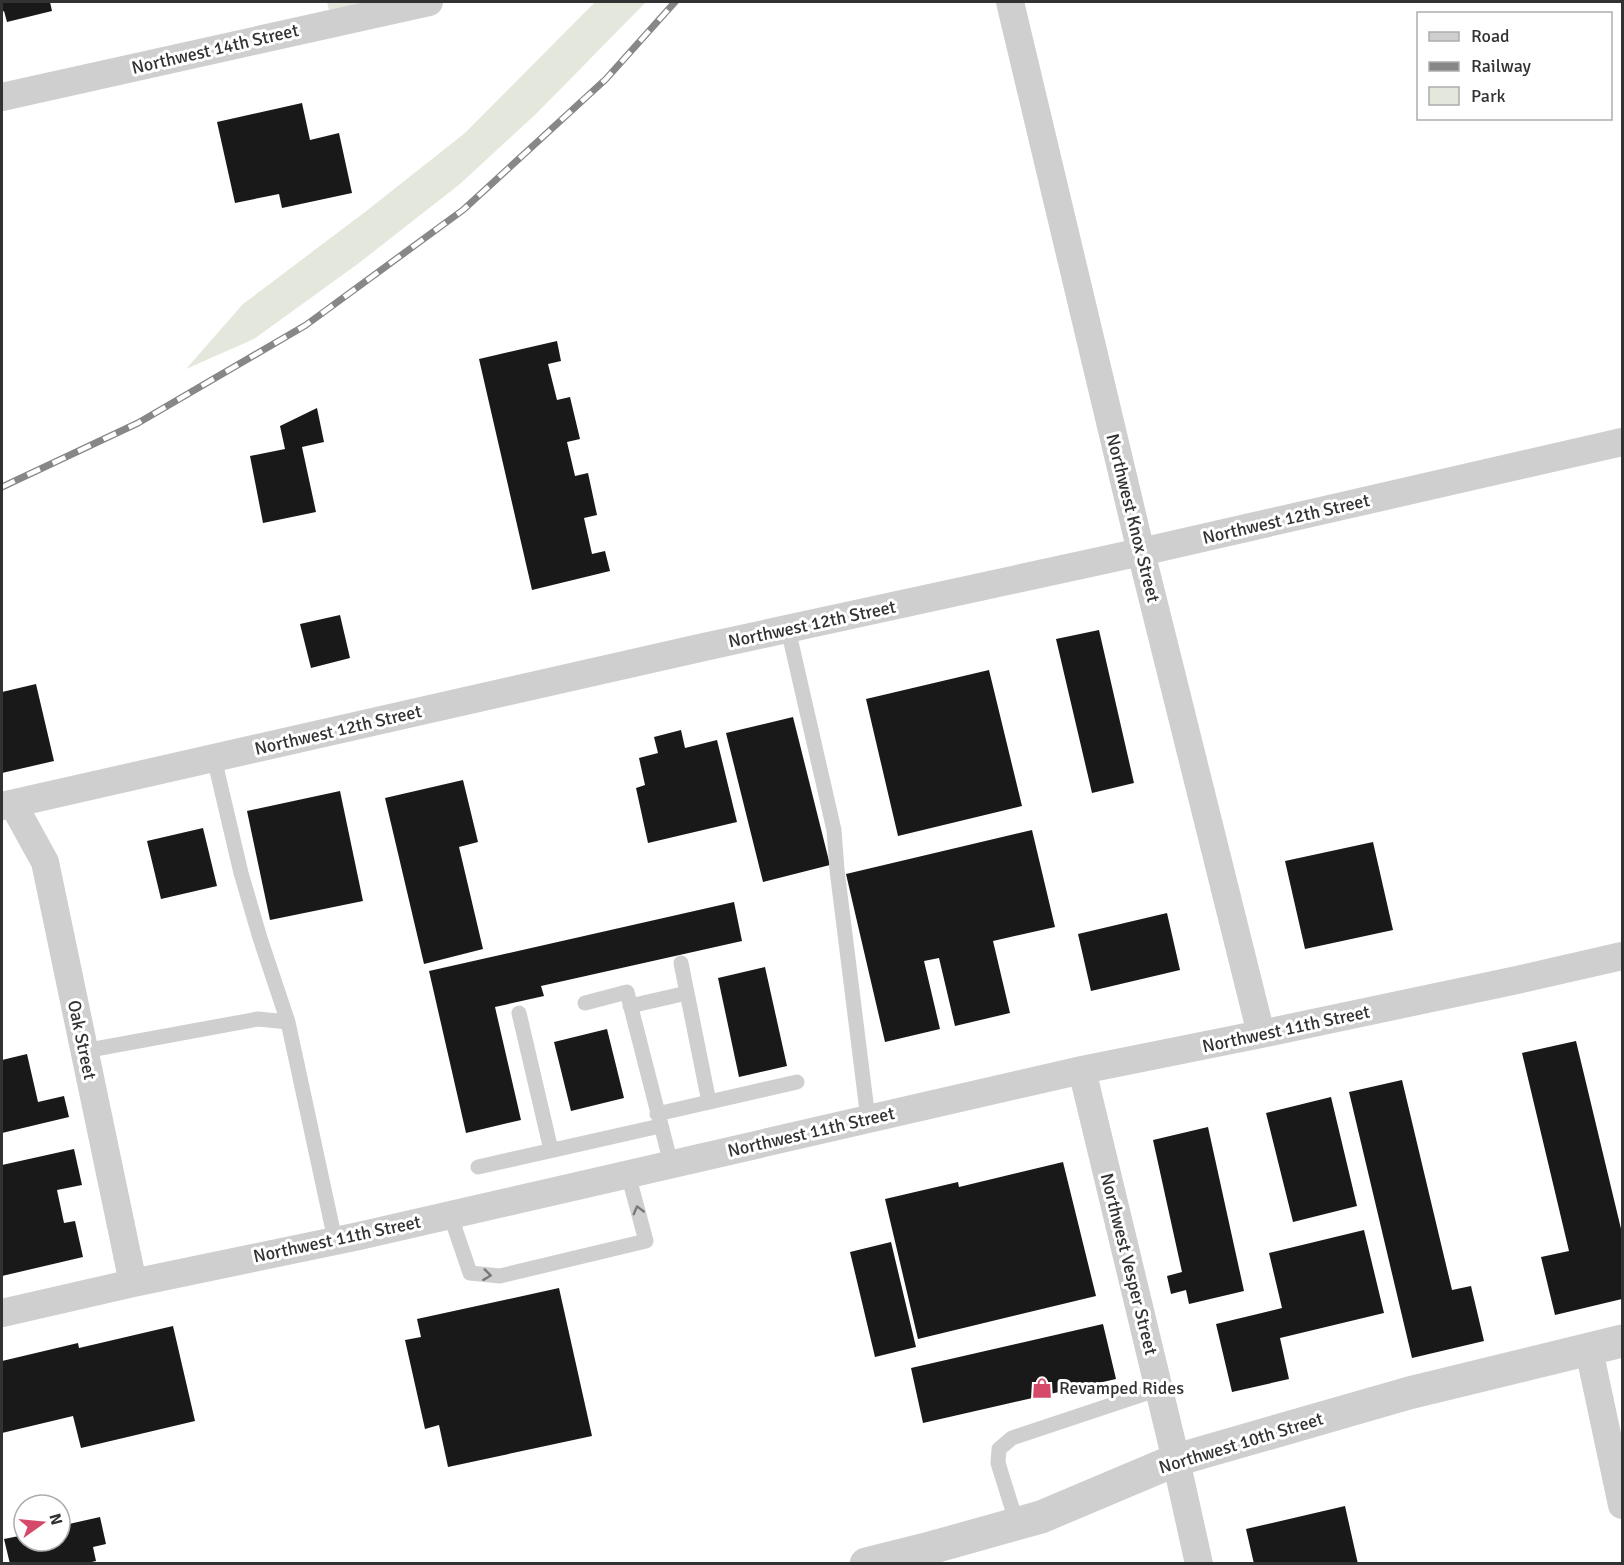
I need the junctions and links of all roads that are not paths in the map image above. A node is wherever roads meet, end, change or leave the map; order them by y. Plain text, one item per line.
1 (429, 2) edge
2 (1010, 2) edge
3 (2, 97) edge
4 (1623, 442) edge
5 (1141, 552) junction
6 (788, 629) junction
7 (214, 758) junction
8 (7, 805) edge
9 (1623, 956) edge
10 (681, 963) dead end
11 (687, 993) junction
12 (585, 1003) dead end
13 (630, 1006) junction
14 (519, 1013) dead end
15 (288, 1022) junction
16 (1261, 1035) junction
17 (84, 1051) junction
18 (1082, 1070) junction
19 (797, 1082) dead end
20 (709, 1102) junction
21 (868, 1119) junction
22 (659, 1120) junction
23 (551, 1150) junction
24 (670, 1164) junction
25 (478, 1167) dead end
26 (628, 1174) junction
27 (450, 1214) junction
28 (335, 1240) junction
29 (133, 1283) junction
30 (2, 1313) edge
31 (1623, 1341) edge
32 (1589, 1350) junction
33 (1159, 1389) junction
34 (1176, 1460) junction
35 (1623, 1505) edge
36 (1017, 1524) junction
37 (932, 1556) edge
38 (866, 1563) edge
39 (1199, 1563) edge

1 - 3 street, Northwest 14th Street
2 - 5 street, Northwest Knox Street
4 - 5 street, Northwest 12th Street
5 - 6 street, Northwest 12th Street
5 - 16 street, Northwest Knox Street
6 - 7 street, Northwest 12th Street
6 - 21 lane
7 - 8 street, Northwest 12th Street
7 - 15 lane
8 - 17 street, Oak Street
9 - 16 street, Northwest 11th Street
10 - 11 lane
11 - 13 lane
11 - 20 lane
12 - 13 lane
13 - 22 lane
14 - 23 lane
15 - 17 lane
15 - 28 lane
16 - 18 street, Northwest 11th Street
17 - 29 street, Oak Street
18 - 21 street, Northwest 11th Street
18 - 33 street, Northwest Vesper Street
19 - 20 lane
20 - 22 lane
21 - 24 street, Northwest 11th Street
22 - 23 lane
22 - 24 lane
23 - 25 lane
24 - 26 street, Northwest 11th Street
26 - 27 street, Northwest 11th Street
27 -> 26 lane
27 - 28 street, Northwest 11th Street
28 - 29 street, Northwest 11th Street
29 - 30 street, Northwest 11th Street
31 - 32 street, Northwest 10th Street
32 - 34 street, Northwest 10th Street
32 - 35 street
33 - 34 street, Northwest Vesper Street
33 - 36 lane
34 - 36 street, Northwest 10th Street
34 - 39 street, Northwest Vesper Street
36 - 37 street, Northwest 10th Street
37 - 38 street, Northwest 10th Street

